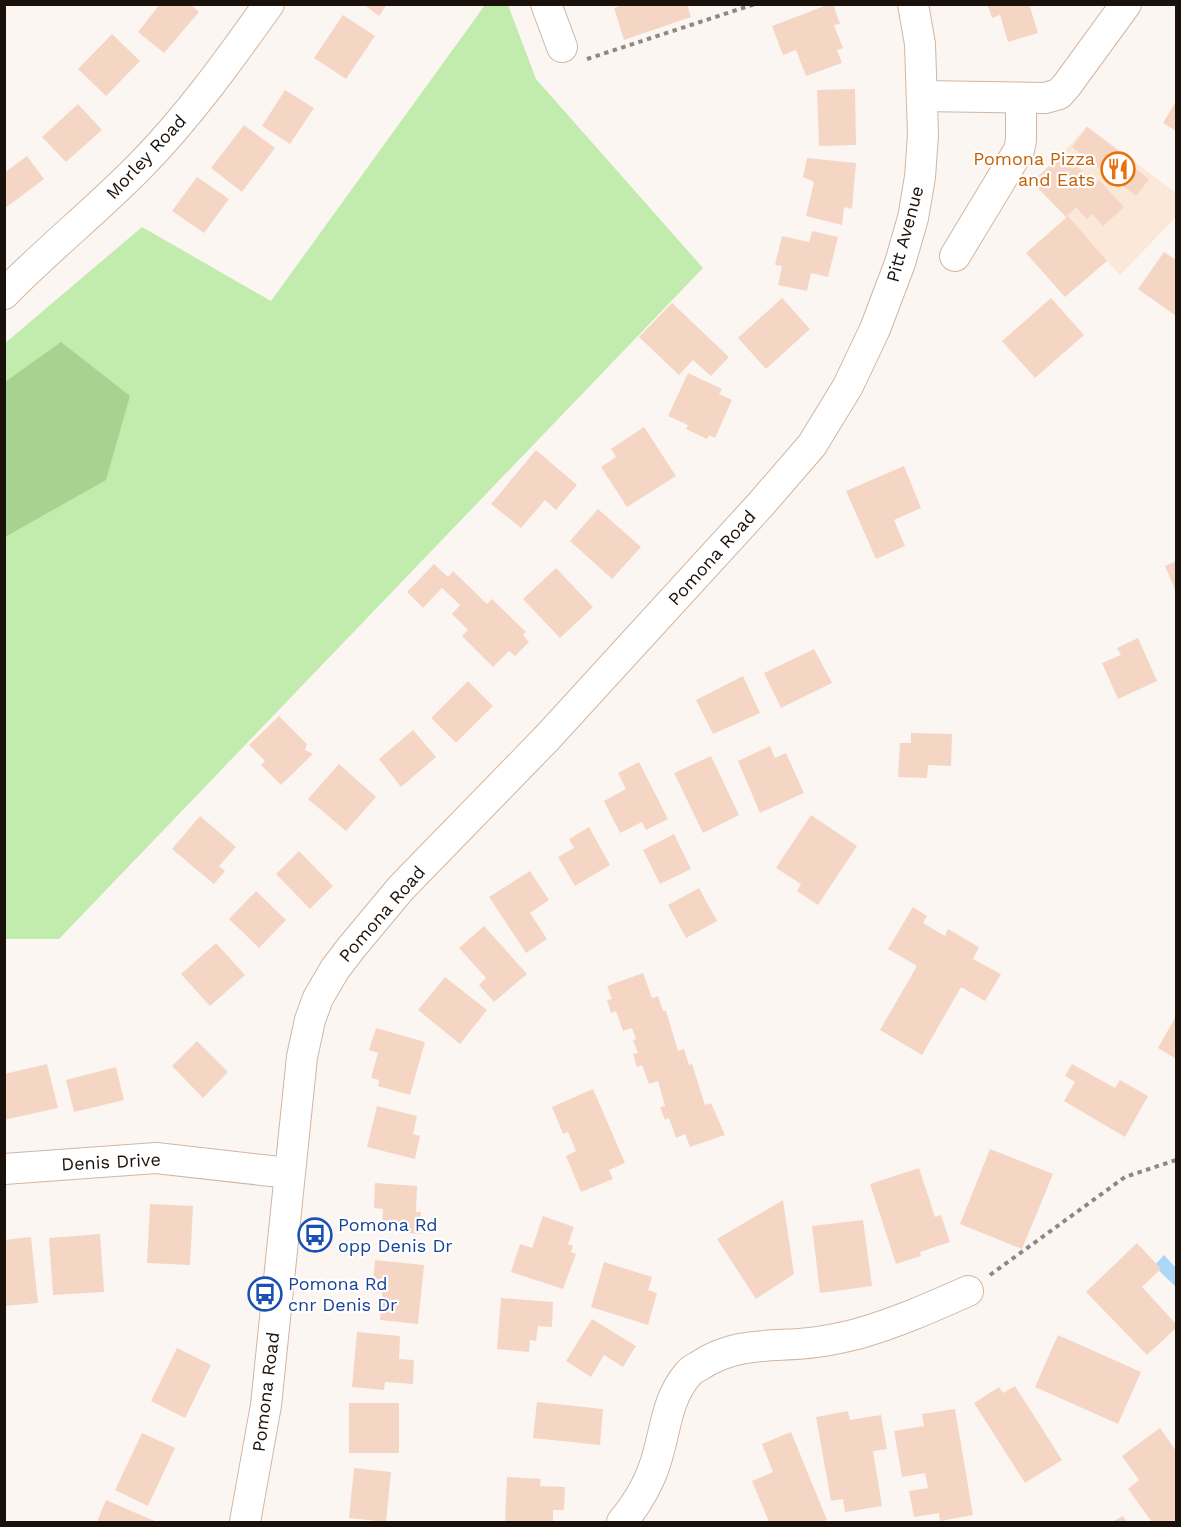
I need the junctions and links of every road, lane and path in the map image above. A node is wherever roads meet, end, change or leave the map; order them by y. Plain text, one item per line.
1 (269, 4) edge
2 (546, 4) edge
3 (755, 4) edge
4 (913, 4) edge
5 (1126, 4) edge
6 (562, 47) joint
7 (922, 96) junction
8 (1021, 98) junction
9 (955, 256) dead end
10 (4, 294) edge
11 (812, 445) joint
12 (1176, 1160) edge
13 (4, 1169) edge
14 (289, 1173) junction
15 (968, 1291) joint
16 (245, 1522) edge
17 (622, 1522) edge

1 - 10 street, Morley Road
2 - 6 street
3 - 6 path
4 - 7 street, Pitt Avenue
5 - 8 street
7 - 8 street
7 - 11 street, Pitt Avenue
8 - 9 street
11 - 14 street, Pomona Road
12 - 15 path
13 - 14 street, Denis Drive
14 - 16 street, Pomona Road
15 - 17 street

